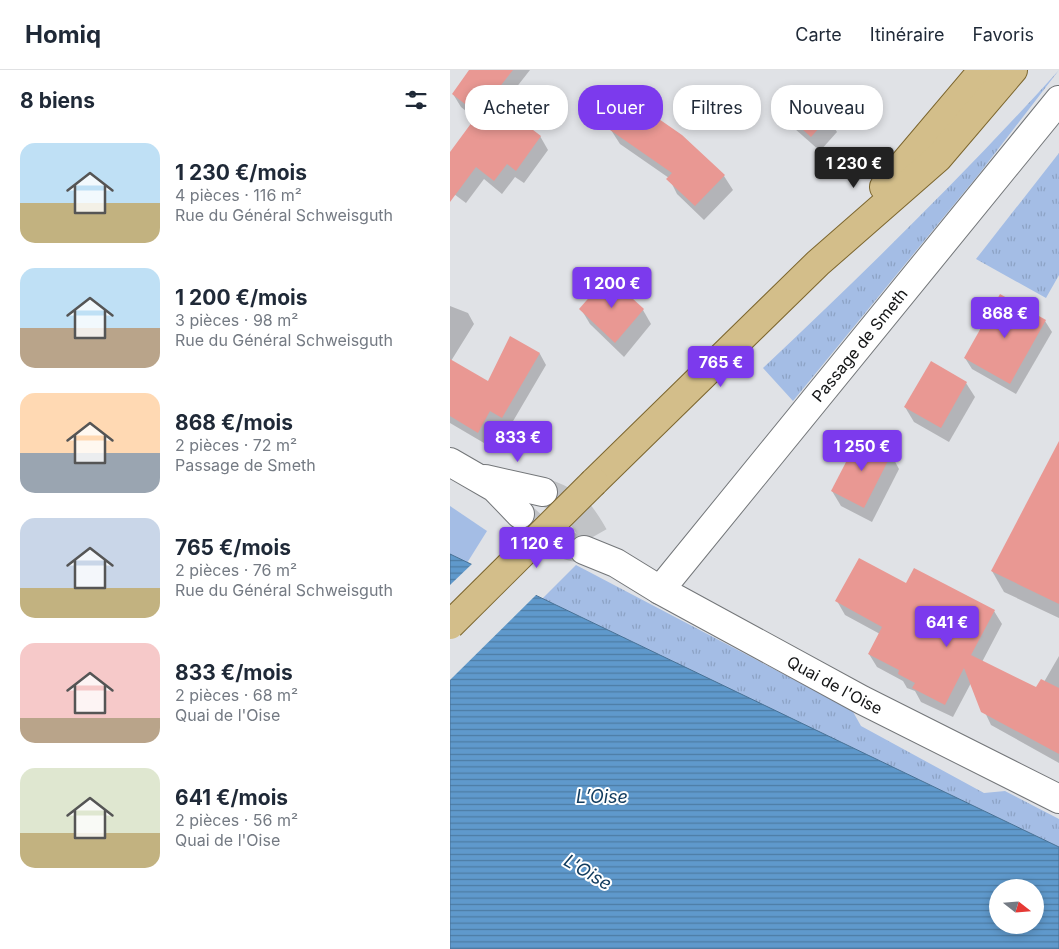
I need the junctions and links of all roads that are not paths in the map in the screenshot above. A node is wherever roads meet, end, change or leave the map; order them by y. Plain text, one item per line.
1 (1013, 70) edge
2 (980, 72) edge
3 (1059, 100) edge
4 (818, 263) junction
5 (450, 462) edge
6 (481, 478) junction
7 (543, 492) tunnel mouth
8 (520, 514) tunnel mouth
9 (590, 544) tunnel mouth
10 (660, 590) junction
11 (450, 624) edge
12 (1059, 799) edge

1 - 4 main road
2 - 4 main road
3 - 10 street, Passage de Smeth
4 - 11 main road, bridge
5 - 6 street
6 - 7 street
6 - 8 street
9 - 10 street, Quai de l'Oise
10 - 12 street, Quai de l'Oise

